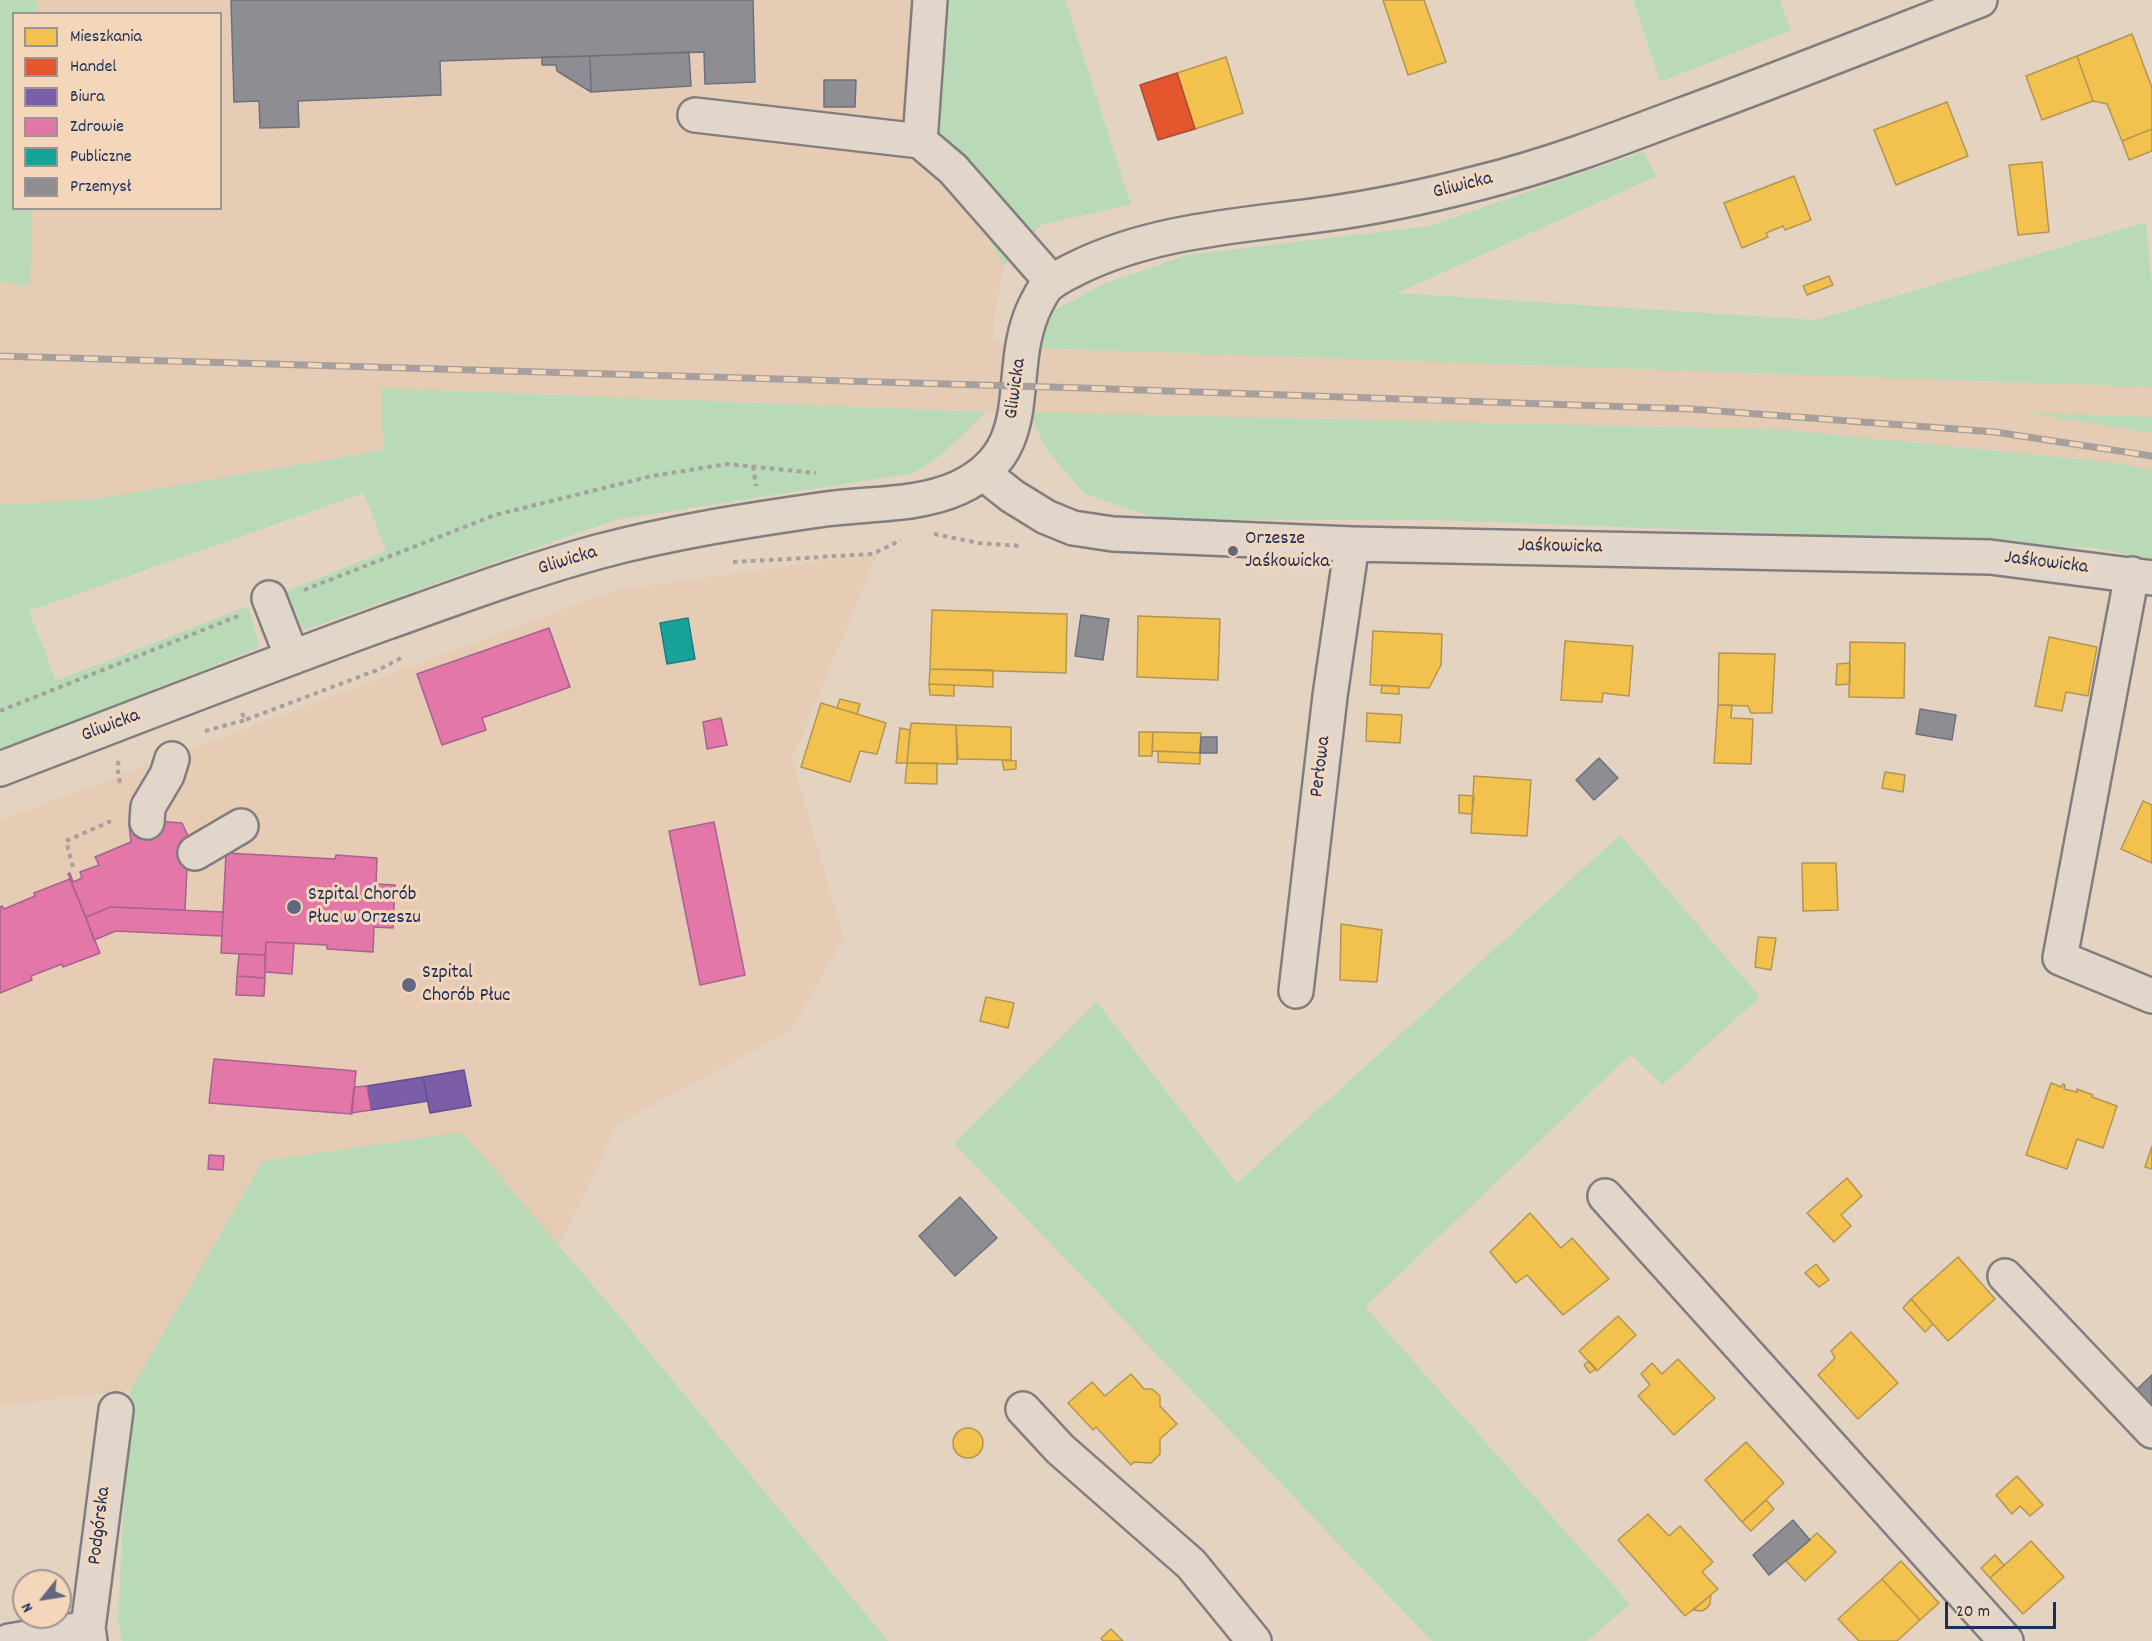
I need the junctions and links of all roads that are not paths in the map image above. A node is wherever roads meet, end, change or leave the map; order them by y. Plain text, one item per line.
1 (930, 0) edge
2 (1980, 0) edge
3 (695, 116) dead end
4 (920, 141) junction
5 (1052, 282) junction
6 (983, 473) junction
7 (1352, 544) junction
8 (2142, 576) edge
9 (270, 600) road end
10 (292, 657) junction
11 (172, 759) dead end
12 (0, 769) edge
13 (147, 822) dead end
14 (242, 826) dead end
15 (195, 853) dead end
16 (1296, 991) dead end
17 (2152, 996) edge
18 (1605, 1196) dead end
19 (2005, 1276) dead end
20 (1023, 1409) dead end
21 (116, 1410) dead end
22 (2152, 1431) edge
23 (89, 1634) edge
24 (9, 1641) edge
25 (1254, 1641) edge
26 (2006, 1641) edge

1 - 4 street
2 - 5 main road, Gliwicka
3 - 4 street
4 - 5 street
5 - 6 main road, Gliwicka
6 - 7 street, Jaśkowicka
6 - 10 main road, Gliwicka
7 - 8 street, Jaśkowicka
7 - 16 street, Perłowa
8 - 17 street
9 - 10 street
10 - 12 main road, Gliwicka
11 - 13 street
14 - 15 street
18 - 26 street
19 - 22 street
20 - 25 street
21 - 23 street, Podgórska
23 - 24 street

